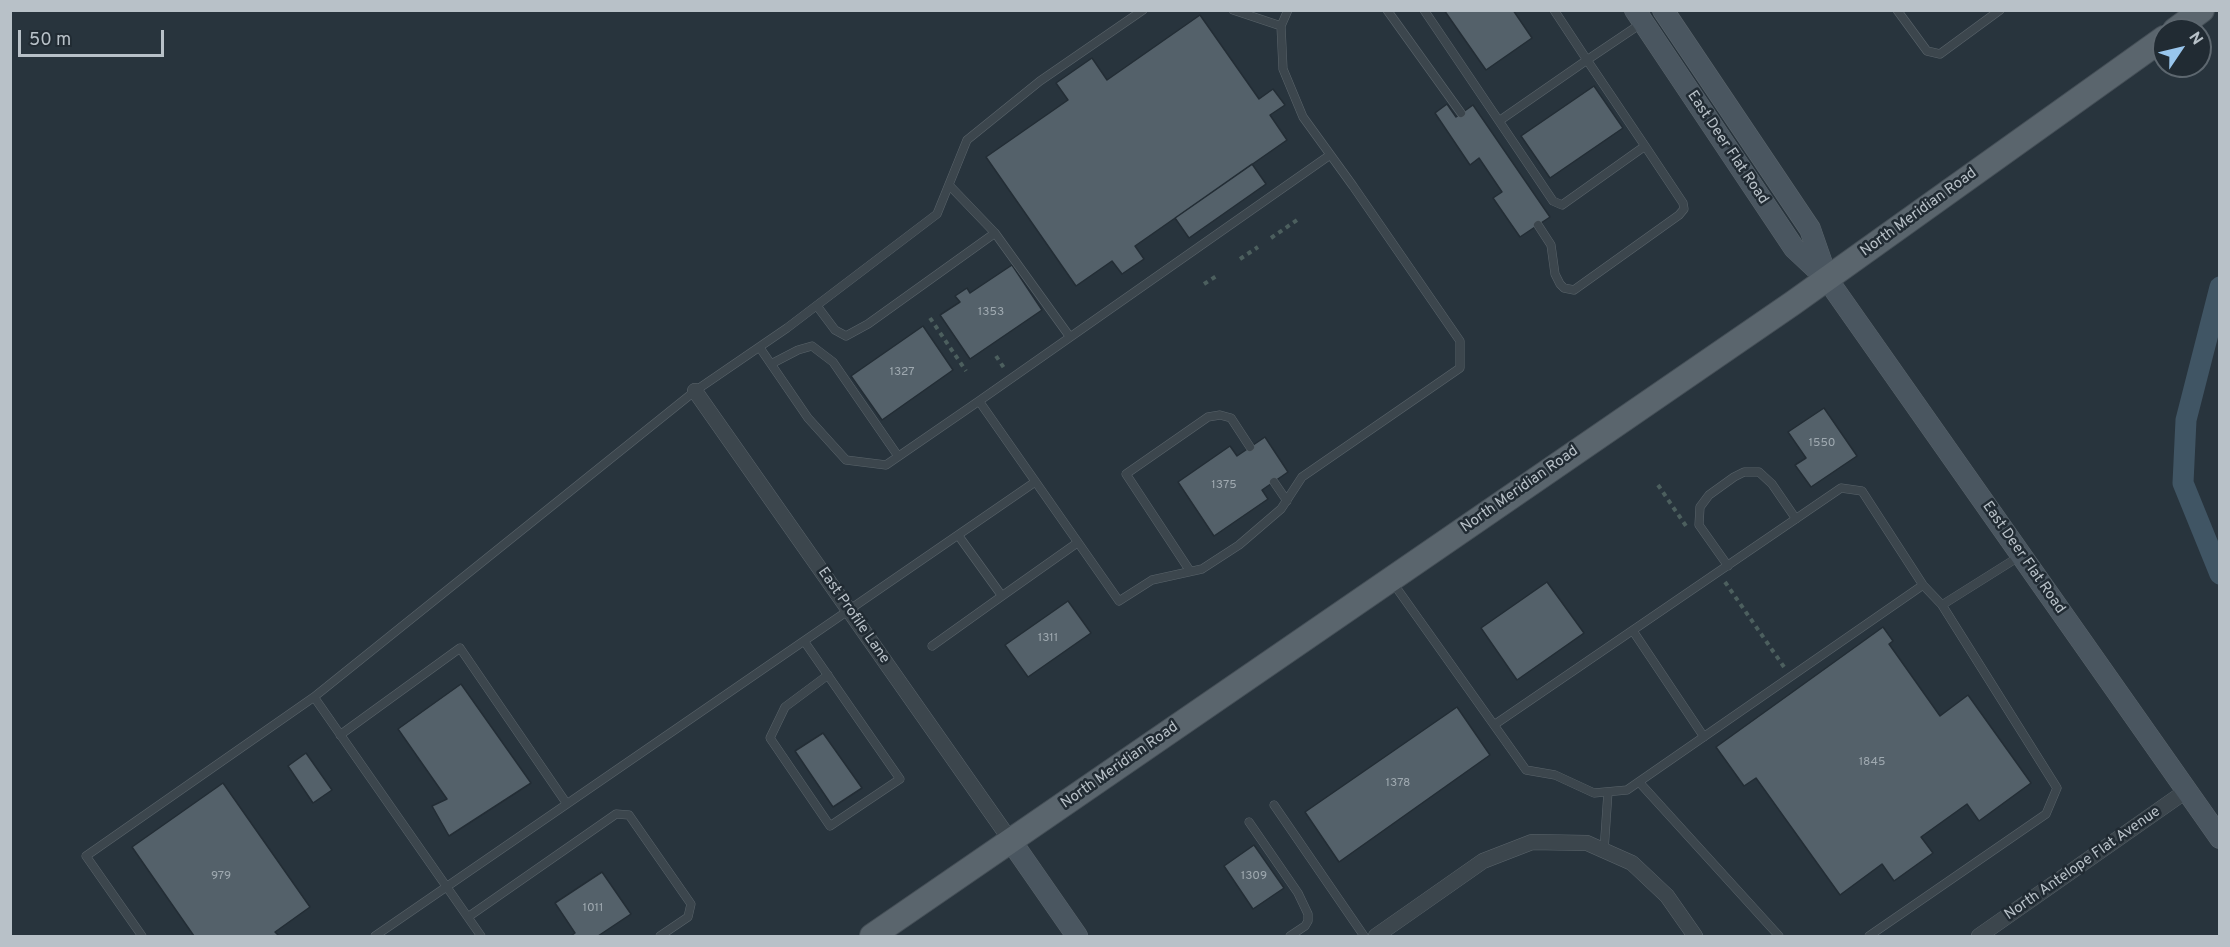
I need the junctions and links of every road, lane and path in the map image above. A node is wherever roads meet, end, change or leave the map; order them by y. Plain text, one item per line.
1 (1143, 10) edge
2 (1233, 10) edge
3 (1288, 10) edge
4 (1387, 10) edge
5 (1424, 10) edge
6 (1554, 10) edge
7 (1663, 10) edge
8 (1897, 10) edge
9 (2000, 10) edge
10 (1639, 16) edge
11 (1281, 26) junction
12 (2152, 47) edge
13 (1587, 60) junction
14 (1461, 113) dead end
15 (1499, 121) junction
16 (1645, 146) junction
17 (1330, 155) junction
18 (949, 185) junction
19 (1300, 218) dead end
20 (1538, 225) dead end
21 (995, 233) junction
22 (1270, 238) dead end
23 (1258, 247) dead end
24 (1240, 259) dead end
25 (1218, 275) dead end
26 (1827, 279) junction
27 (1204, 284) dead end
28 (817, 306) junction
29 (930, 318) dead end
30 (1070, 337) junction
31 (760, 348) junction
32 (996, 356) dead end
33 (771, 364) junction
34 (1006, 370) dead end
35 (966, 371) dead end
36 (695, 391) junction
37 (979, 401) junction
38 (1250, 447) dead end
39 (898, 456) junction
40 (1035, 482) junction
41 (1274, 482) dead end
42 (1658, 485) dead end
43 (1287, 501) junction
44 (1796, 519) junction
45 (1688, 529) dead end
46 (958, 535) junction
47 (1077, 543) junction
48 (2021, 555) junction
49 (1728, 566) junction
50 (1190, 571) junction
51 (1718, 572) junction
52 (1390, 579) junction
53 (1923, 585) junction
54 (1002, 596) junction
55 (1942, 605) junction
56 (849, 610) junction
57 (1633, 631) junction
58 (804, 641) junction
59 (932, 646) dead end
60 (828, 675) junction
61 (1791, 677) junction
62 (314, 697) junction
63 (1494, 725) junction
64 (340, 735) junction
65 (1704, 737) junction
66 (1639, 782) junction
67 (2186, 791) junction
68 (1608, 792) junction
69 (567, 804) junction
70 (1274, 805) dead end
71 (1249, 822) dead end
72 (2220, 838) edge
73 (1011, 841) junction
74 (1604, 850) junction
75 (446, 887) junction
76 (468, 917) junction
77 (142, 936) edge
78 (375, 936) edge
79 (481, 936) edge
80 (660, 936) edge
81 (872, 936) edge
82 (1077, 936) edge
83 (1290, 936) edge
84 (1364, 936) edge
85 (1376, 936) edge
86 (1695, 936) edge
87 (1779, 936) edge
88 (1869, 936) edge
89 (1979, 936) edge

1 - 18 lane
2 - 11 lane
3 - 11 lane
4 - 14 lane
5 - 15 lane
6 - 13 lane
7 - 26 street, East Deer Flat Road
8 - 9 lane
10 - 13 lane
10 - 26 street, East Deer Flat Road
11 - 17 lane
12 - 26 main road, North Meridian Road
13 - 15 lane
13 - 16 lane
15 - 16 lane
16 - 20 lane
17 - 30 lane
17 - 43 lane
18 - 21 lane
18 - 28 lane
19 - 22 path
21 - 28 lane
21 - 30 lane
23 - 24 path
25 - 27 path
26 - 48 street, East Deer Flat Road
26 - 52 main road, North Meridian Road
28 - 31 lane
29 - 35 path
30 - 37 lane
31 - 33 lane
31 - 36 lane
32 - 34 path
33 - 39 lane
33 - 39 lane
36 - 56 street, East Profile Lane
36 - 62 lane
37 - 39 lane
37 - 40 lane
38 - 50 lane
40 - 46 lane
40 - 47 lane
41 - 43 lane
42 - 45 path
43 - 50 lane
44 - 49 lane
44 - 49 lane
44 - 53 lane
46 - 54 lane
46 - 56 lane
47 - 50 lane
47 - 54 lane
48 - 55 lane
48 - 67 street, East Deer Flat Road
49 - 51 lane
51 - 57 lane
51 - 61 path
52 - 63 lane
52 - 73 main road, North Meridian Road
53 - 55 lane
53 - 61 lane
54 - 59 lane
55 - 88 lane
56 - 58 lane
56 - 73 street, East Profile Lane
57 - 63 lane
57 - 65 lane
58 - 60 lane
58 - 69 lane
60 - 60 lane
61 - 65 lane
62 - 64 lane
62 - 77 lane
63 - 68 lane
64 - 69 lane
64 - 75 lane
65 - 66 lane
66 - 68 lane
66 - 87 lane
67 - 72 street, East Deer Flat Road
67 - 89 street, North Antelope Flat Avenue
68 - 74 lane
69 - 75 lane
70 - 84 lane
71 - 83 lane
73 - 81 main road, North Meridian Road
73 - 82 street
74 - 85 street
74 - 86 street
75 - 76 lane
75 - 78 lane
76 - 79 lane
76 - 80 lane

